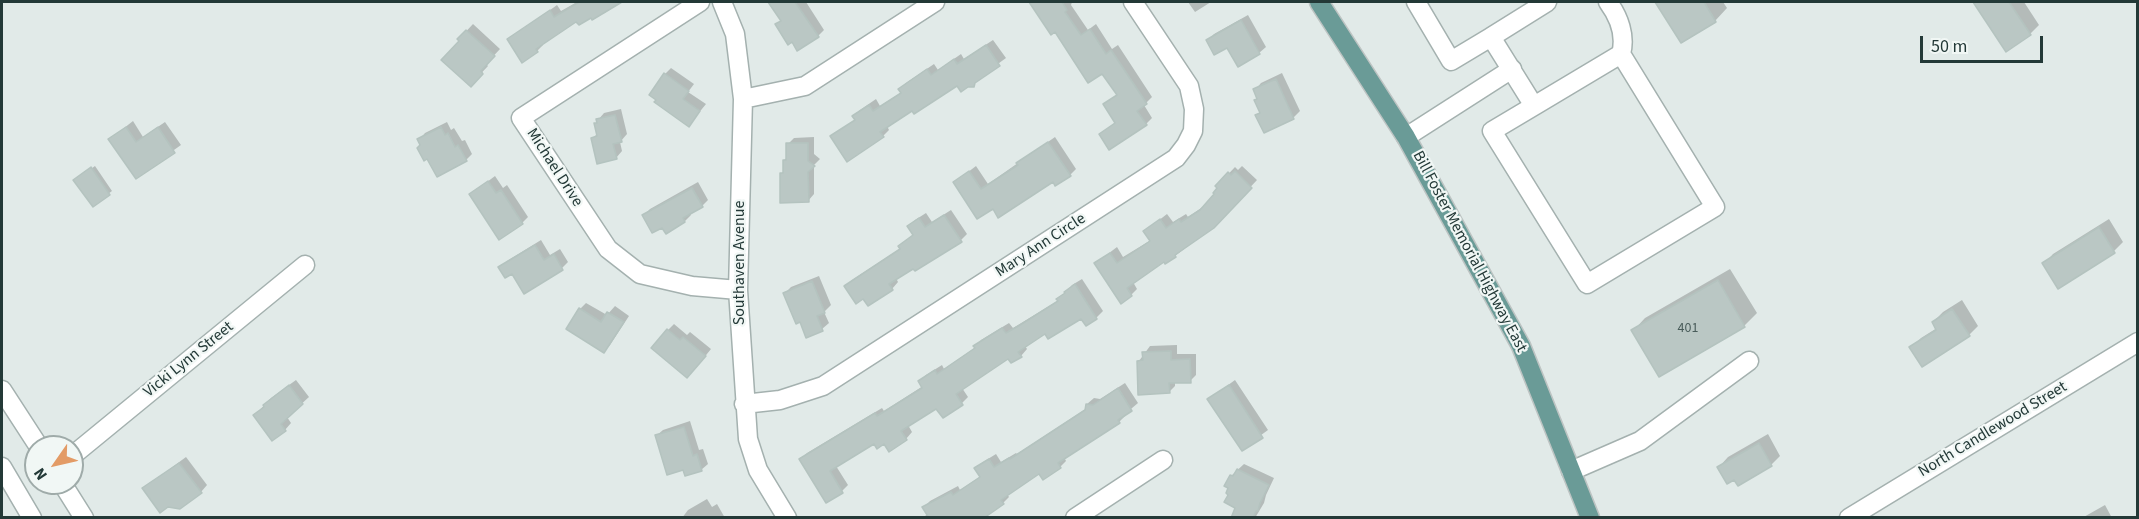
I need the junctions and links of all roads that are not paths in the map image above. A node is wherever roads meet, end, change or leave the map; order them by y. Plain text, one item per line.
1 (700, 2) edge
2 (722, 2) edge
3 (935, 2) edge
4 (1133, 2) edge
5 (1319, 2) edge
6 (1416, 2) edge
7 (1547, 2) edge
8 (1608, 2) edge
9 (1491, 37) junction
10 (1621, 54) junction
11 (1512, 69) junction
12 (743, 99) junction
13 (1534, 105) junction
14 (1406, 137) junction
15 (305, 265) dead end
16 (738, 290) junction
17 (2138, 342) edge
18 (1749, 361) dead end
19 (2, 390) edge
20 (744, 404) junction
21 (31, 435) edge
22 (84, 446) edge
23 (1163, 460) dead end
24 (2, 467) edge
25 (1571, 471) junction
26 (70, 495) edge
27 (32, 518) edge
28 (84, 518) edge
29 (787, 518) edge
30 (1075, 518) edge
31 (1590, 518) edge
32 (1849, 518) edge

1 - 16 street, Michael Drive
2 - 12 street, Southaven Avenue
3 - 12 street
4 - 20 street, Mary Ann Circle
5 - 14 main road, Bill Foster Memorial Highway East
6 - 9 street
7 - 9 street
8 - 10 street
9 - 11 street
10 - 13 street
10 - 13 street
11 - 13 street
11 - 14 street
12 - 16 street, Southaven Avenue
14 - 25 main road, Bill Foster Memorial Highway East
15 - 22 street, Vicki Lynn Street
16 - 20 street, Southaven Avenue
17 - 32 street, North Candlewood Street
18 - 25 street
19 - 21 street
20 - 29 street, Southaven Avenue
23 - 30 street
24 - 27 street
25 - 31 main road, Bill Foster Memorial Highway East
26 - 28 street

